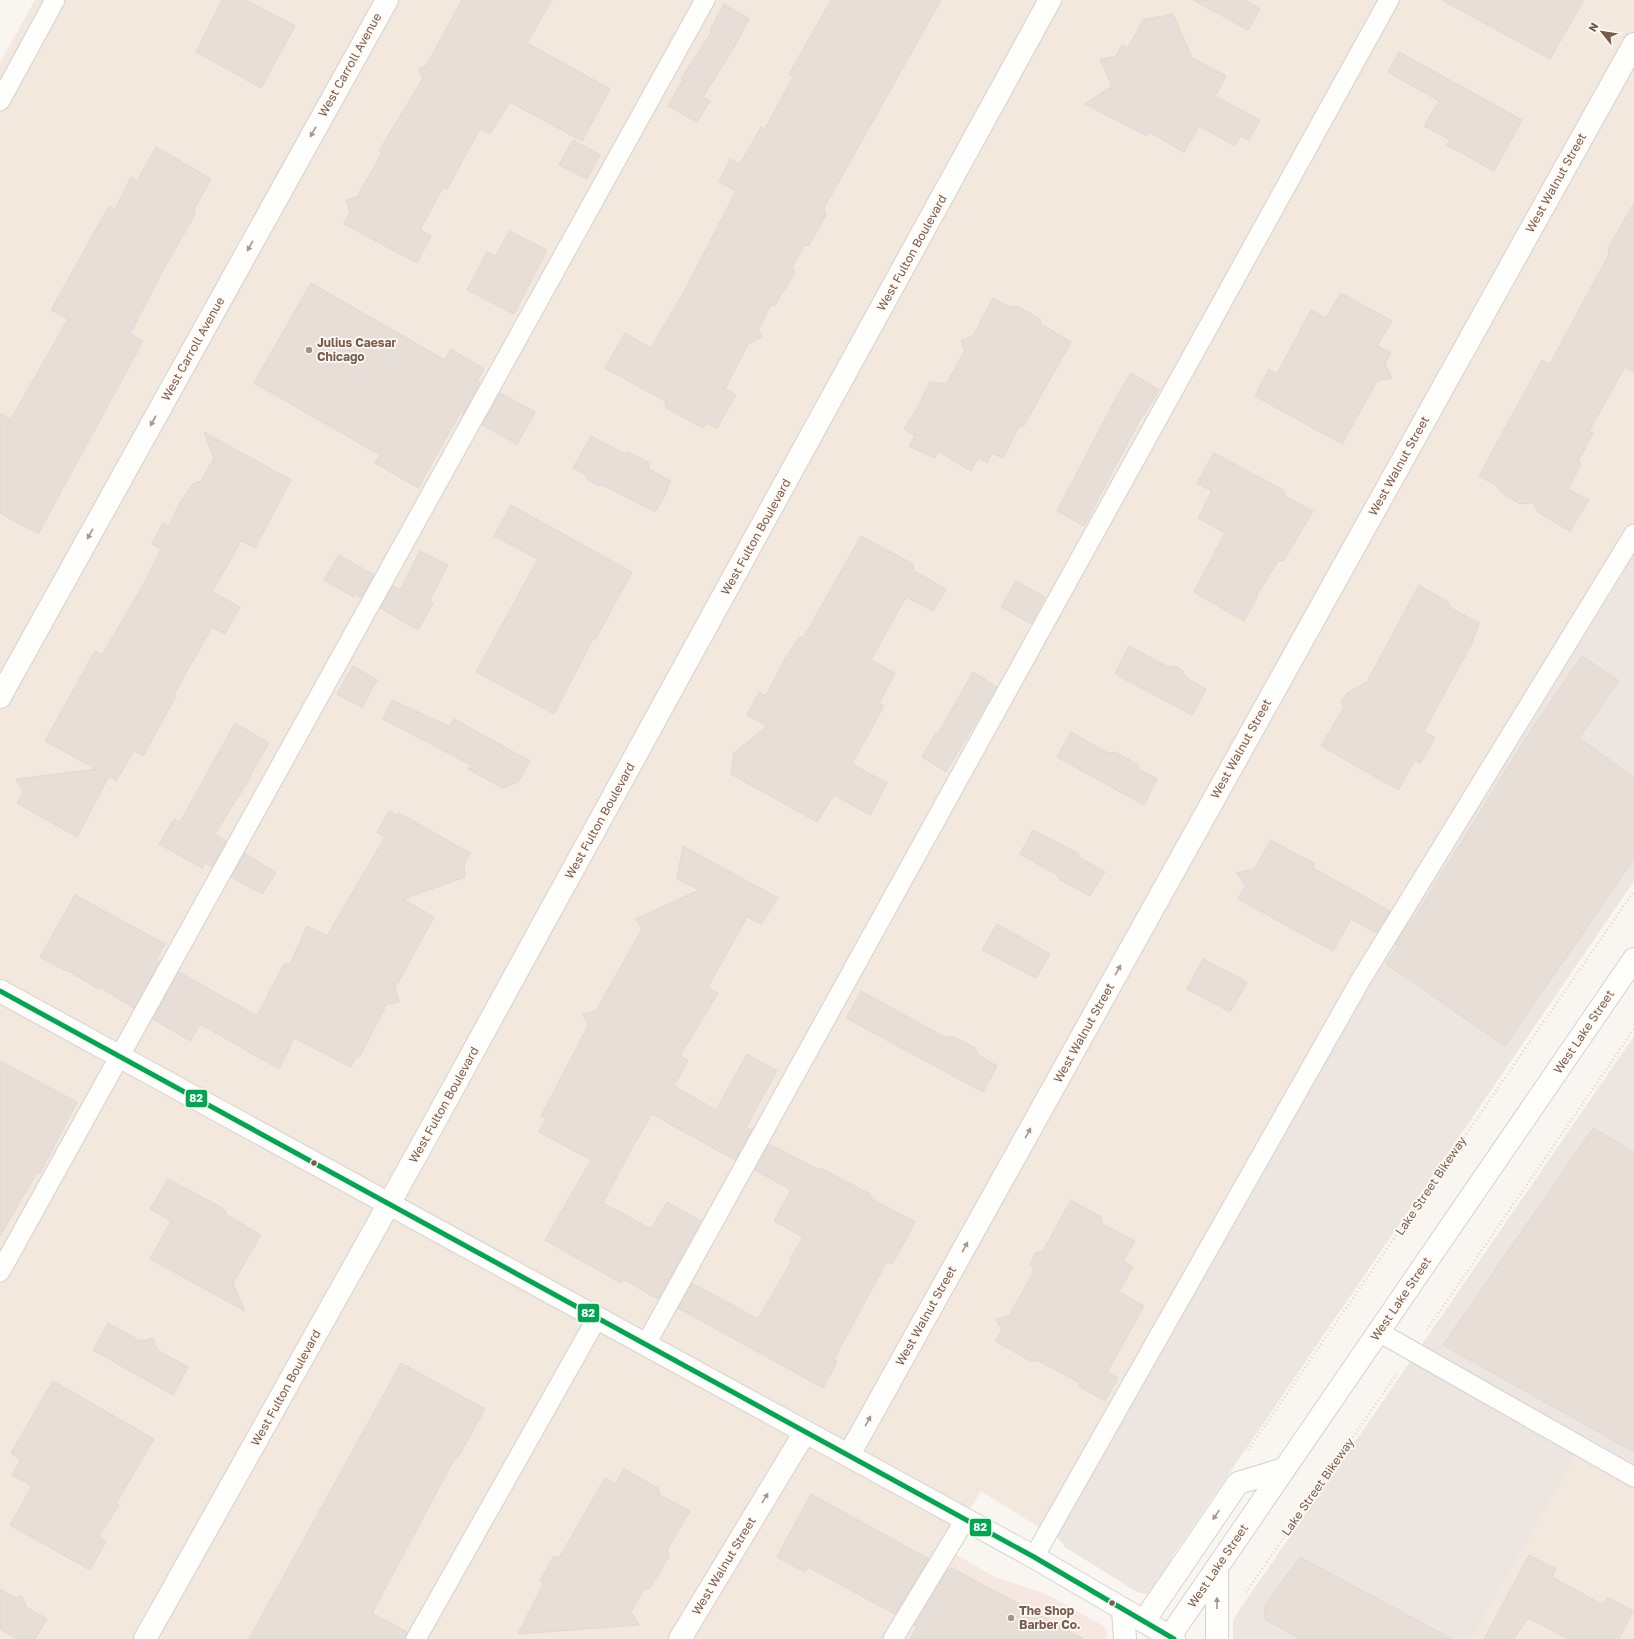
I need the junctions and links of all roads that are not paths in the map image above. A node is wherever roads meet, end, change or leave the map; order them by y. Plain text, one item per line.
1 (55, 0) edge
2 (387, 0) edge
3 (706, 0) edge
4 (1050, 0) edge
5 (1390, 0) edge
6 (1634, 44) edge
7 (0, 101) edge
8 (1634, 534) edge
9 (0, 697) edge
10 (1634, 959) edge
11 (0, 991) edge
12 (120, 1056) junction
13 (389, 1204) junction
14 (0, 1272) edge
15 (597, 1318) junction
16 (1379, 1332) junction
17 (646, 1344) junction
18 (805, 1432) junction
19 (849, 1455) junction
20 (1284, 1469) junction
21 (1634, 1477) edge
22 (965, 1520) junction
23 (1034, 1557) junction
24 (1217, 1568) junction
25 (1123, 1609) junction
26 (1144, 1622) junction
27 (1171, 1638) edge
28 (145, 1639) edge
29 (416, 1639) edge
30 (680, 1639) edge
31 (893, 1639) edge
32 (1125, 1639) edge
33 (1217, 1639) edge

1 - 7 lane
2 -> 9 street, West Carroll Avenue
3 - 12 lane
4 - 13 street, West Fulton Boulevard
5 - 17 lane
19 -> 6 street, West Walnut Street
8 - 23 lane
10 - 16 street, West Lake Street
11 - 12 street
12 - 13 street
12 - 14 lane
13 - 15 street
13 - 28 street, West Fulton Boulevard
15 - 17 street
15 - 29 lane
16 - 20 street, West Lake Street
16 - 21 lane
17 - 18 street
18 - 19 street
30 -> 18 street, West Walnut Street
19 - 22 street
20 - 24 street, West Lake Street
20 -> 26 street
22 - 23 street
22 - 31 lane
23 - 25 street
24 - 27 street, West Lake Street
33 -> 24 street
25 - 26 street
25 - 32 street
26 - 27 street

